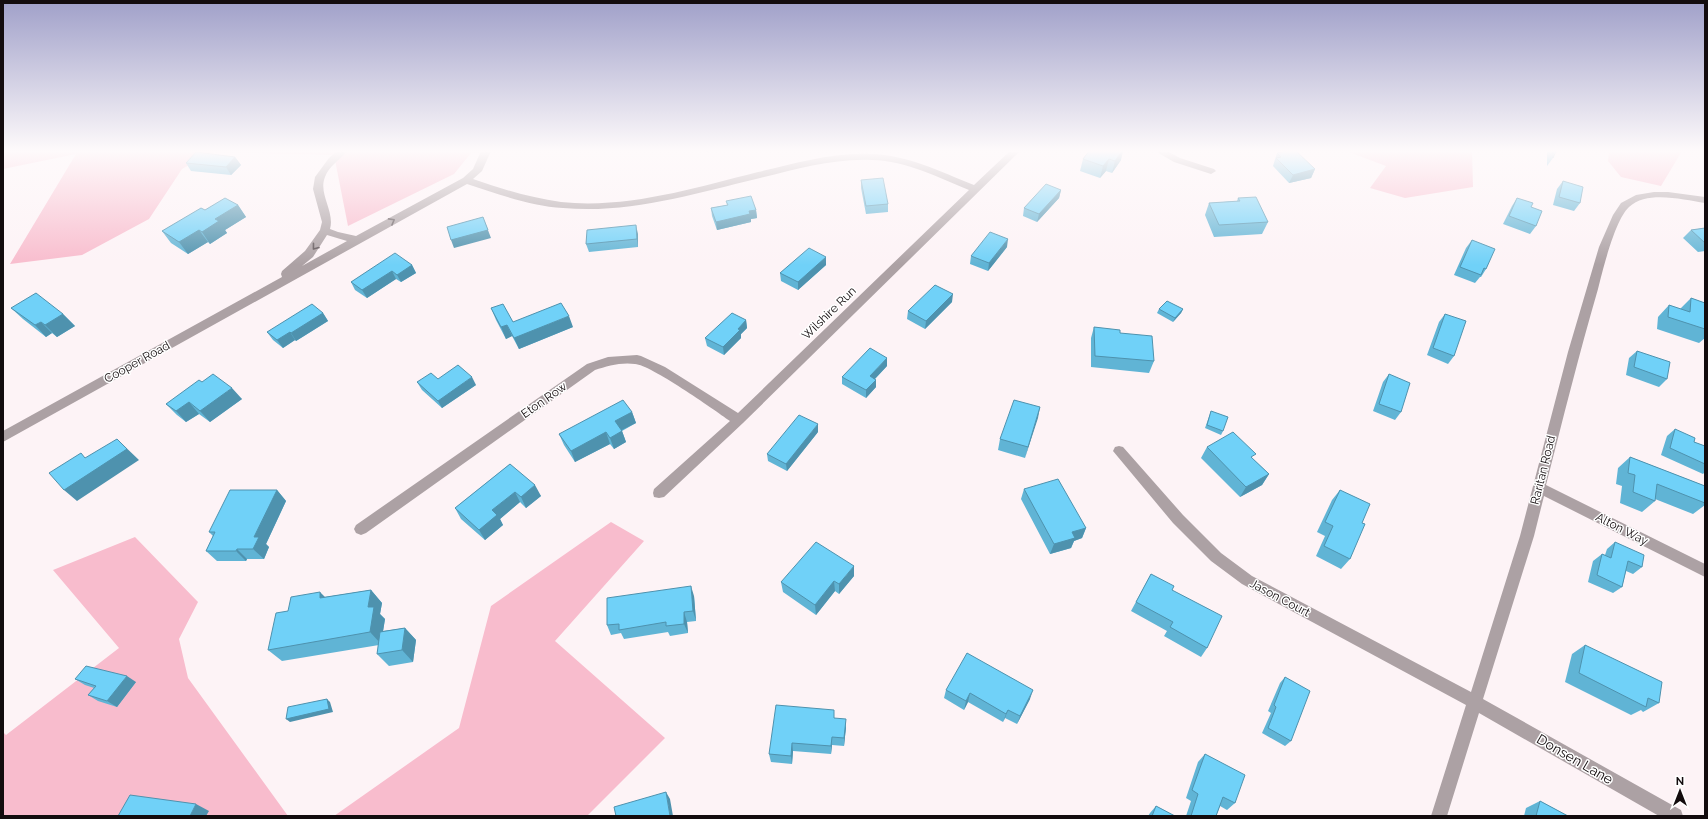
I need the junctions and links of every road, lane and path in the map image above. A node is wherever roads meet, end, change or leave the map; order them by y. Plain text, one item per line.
1 (318, 189) edge
2 (449, 189) edge
3 (494, 189) edge
4 (698, 189) edge
5 (975, 189) edge
6 (1705, 200) edge
7 (325, 230) junction
8 (358, 240) junction
9 (272, 287) junction
10 (739, 420) junction
11 (3, 438) edge
12 (1119, 451) dead end
13 (1539, 487) junction
14 (659, 493) dead end
15 (361, 529) dead end
16 (1705, 571) edge
17 (1475, 702) junction
18 (1439, 816) edge
19 (1675, 816) edge

1 - 7 street
8 -> 2 street, Cooper Road
3 - 4 street
5 - 10 street, Wilshire Run
6 - 13 street, Raritan Road
7 - 8 street
7 -> 9 street, Cooper Road
8 - 9 street, Cooper Road
9 - 11 street, Cooper Road
10 - 14 street, Wilshire Run
10 - 15 street, Eton Row
12 - 17 street, Jason Court
13 - 16 street, Alton Way
13 - 17 street, Raritan Road
17 - 18 street, Raritan Road
17 - 19 street, Donsen Lane

